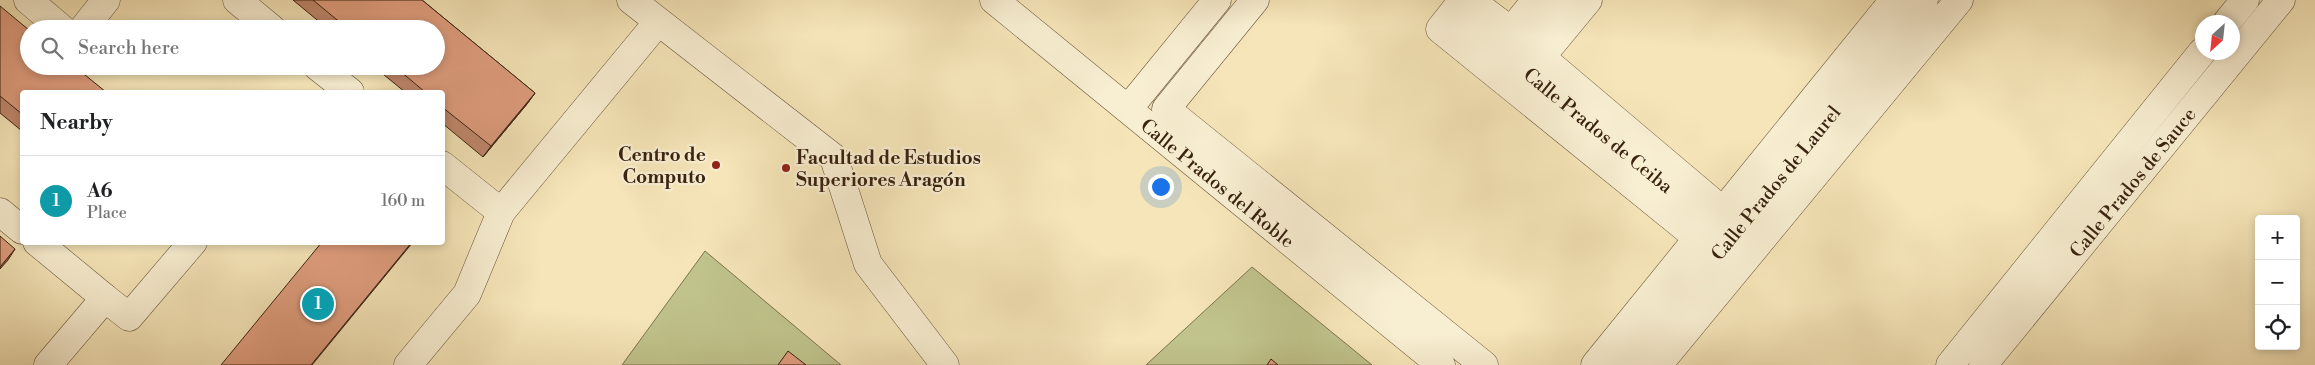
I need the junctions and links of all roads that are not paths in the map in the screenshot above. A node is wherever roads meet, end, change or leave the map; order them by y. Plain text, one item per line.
1 (28, 0) edge
2 (106, 0) edge
3 (237, 0) edge
4 (631, 0) edge
5 (994, 0) edge
6 (1217, 0) edge
7 (1255, 0) edge
8 (1536, 0) edge
9 (1562, 0) edge
10 (1588, 0) edge
11 (1894, 0) edge
12 (1924, 0) edge
13 (1959, 0) edge
14 (2245, 0) edge
15 (2282, 0) edge
16 (1467, 7) edge
17 (2233, 15) edge
18 (51, 20) edge
19 (90, 20) edge
20 (261, 20) edge
21 (658, 22) junction
22 (1514, 59) junction
23 (2196, 60) edge
24 (1128, 109) junction
25 (445, 167) edge
26 (0, 212) edge
27 (501, 212) junction
28 (20, 228) edge
29 (1731, 238) junction
30 (41, 245) edge
31 (190, 245) edge
32 (104, 298) junction
33 (57, 362) edge
34 (408, 365) edge
35 (945, 365) edge
36 (1441, 365) edge
37 (1484, 365) edge
38 (1595, 365) edge
39 (1628, 365) edge
40 (1658, 365) edge
41 (1950, 365) edge
42 (1983, 365) edge

1 - 18 street
2 - 19 street
3 - 20 street
4 - 21 street
5 - 24 street, Calle Prados del Roble
6 - 24 street
7 - 37 street
8 - 16 street
9 - 22 street
10 - 11 street
12 - 29 street, Calle Prados de Laurel
13 - 40 street
14 - 17 street
15 - 42 street, Calle Prados de Sauce
16 - 22 street, Calle Prados de Ceiba
16 - 38 street
21 - 27 street
21 - 35 street
22 - 29 street, Calle Prados de Ceiba
23 - 41 street
24 - 36 street, Calle Prados del Roble
25 - 27 street
26 - 28 street
27 - 34 street
29 - 39 street, Calle Prados de Laurel
30 - 32 street
31 - 32 street
32 - 33 street

